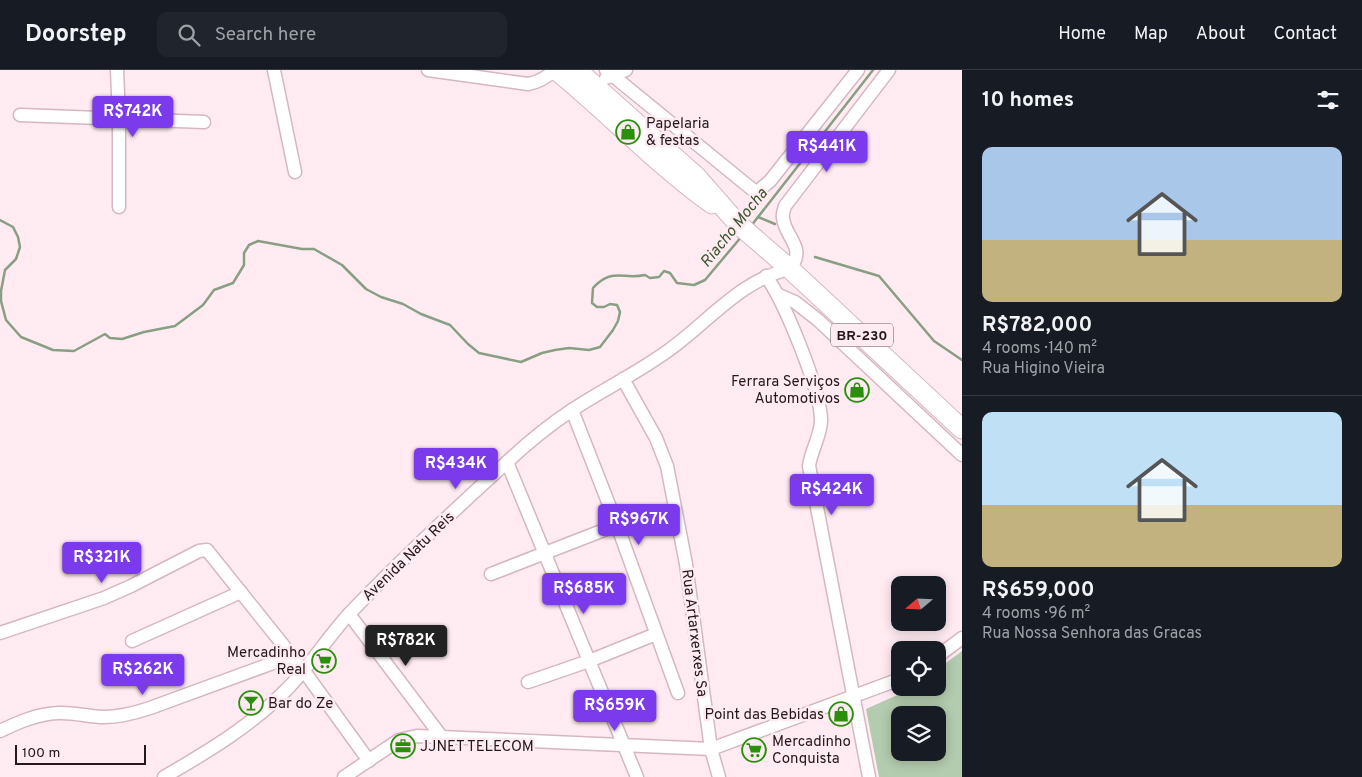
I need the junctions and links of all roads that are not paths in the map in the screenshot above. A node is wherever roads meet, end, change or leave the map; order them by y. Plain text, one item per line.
1 (117, 70) edge
2 (274, 70) edge
3 (428, 70) edge
4 (555, 70) edge
5 (626, 70) edge
6 (858, 70) edge
7 (889, 70) edge
8 (591, 76) edge
9 (20, 115) dead end
10 (119, 118) junction
11 (204, 122) dead end
12 (295, 172) dead end
13 (120, 207) dead end
14 (790, 269) junction
15 (766, 276) junction
16 (778, 295) junction
17 (623, 379) junction
18 (572, 410) junction
19 (962, 429) edge
20 (962, 455) edge
21 (507, 462) junction
22 (617, 525) junction
23 (544, 552) junction
24 (491, 574) dead end
25 (241, 592) junction
26 (349, 614) junction
27 (0, 633) edge
28 (656, 634) junction
29 (962, 638) edge
30 (132, 641) dead end
31 (946, 650) edge
32 (292, 656) junction
33 (588, 661) junction
34 (304, 671) junction
35 (528, 682) dead end
36 (891, 683) edge
37 (678, 693) dead end
38 (854, 698) junction
39 (0, 732) edge
40 (441, 736) junction
41 (625, 746) junction
42 (710, 749) junction
43 (369, 761) junction
44 (164, 777) edge
45 (344, 777) edge
46 (638, 777) edge
47 (719, 777) edge
48 (869, 777) edge

1 - 10 street
2 - 12 street
3 - 4 street
4 - 8 highway, BR-230
5 - 8 street
6 - 8 street
7 - 14 street
8 - 14 highway, BR-230
9 - 10 street
10 - 11 street
10 - 13 street
14 - 15 street, Avenida Natu Reis
14 - 19 highway, BR-230
15 - 16 street
15 - 17 street, Avenida Natu Reis
16 - 20 street
16 - 38 street
17 - 18 street, Avenida Natu Reis
17 - 42 street, Rua Artarxerxes Sa
18 - 21 street, Avenida Natu Reis
18 - 22 street
21 - 23 street
21 - 26 street, Avenida Natu Reis
22 - 23 street
22 - 28 street
23 - 24 street
23 - 33 street
25 - 27 street
25 - 30 street
25 - 32 street
26 - 34 street, Avenida Natu Reis
26 - 40 street
28 - 33 street
28 - 37 street
29 - 31 street
32 - 34 street
32 - 39 street
33 - 35 street
33 - 41 street
34 - 43 street
34 - 44 street, Avenida Natu Reis
36 - 38 street
38 - 42 street
38 - 48 street
40 - 41 street
40 - 43 street
41 - 42 street
41 - 46 street
42 - 47 street, Rua Artarxerxes Sa
43 - 45 street

